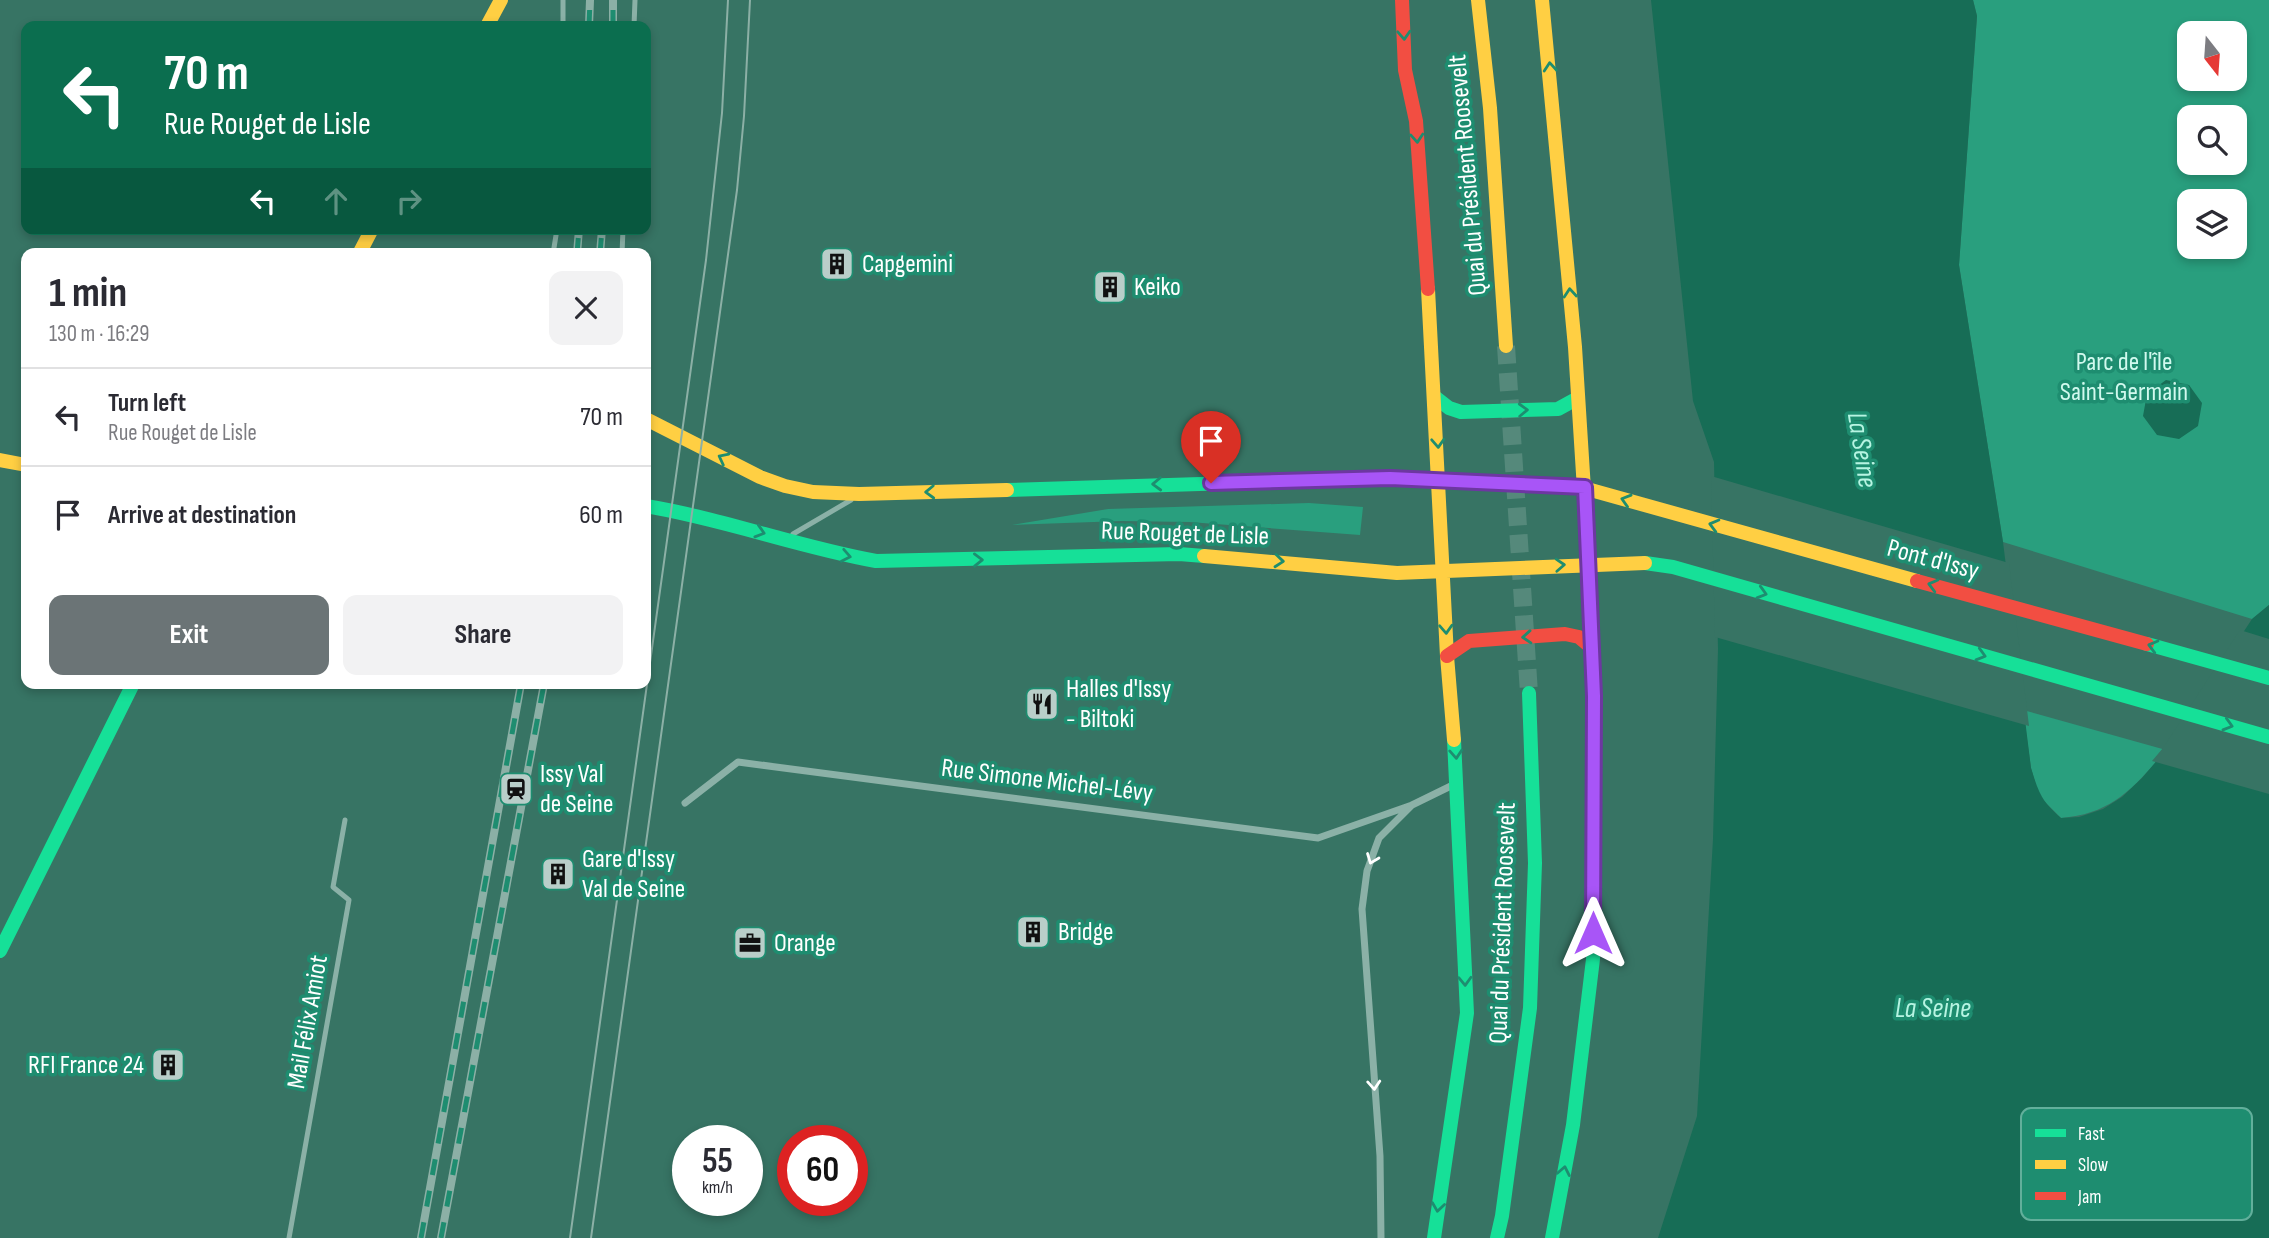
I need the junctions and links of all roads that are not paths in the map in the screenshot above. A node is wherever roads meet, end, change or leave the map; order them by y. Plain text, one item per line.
1 (501, 0) edge
2 (563, 0) edge
3 (635, 0) edge
4 (1402, 0) edge
5 (1478, 0) edge
6 (1542, 0) edge
7 (490, 21) edge
8 (563, 21) edge
9 (634, 21) edge
10 (1506, 346) tunnel mouth
11 (1435, 397) junction
12 (1578, 398) junction
13 (651, 421) edge
14 (0, 460) edge
15 (21, 464) edge
16 (1440, 480) junction
17 (1585, 487) junction
18 (859, 494) junction
19 (651, 507) edge
20 (784, 540) junction
21 (1587, 564) junction
22 (1443, 571) junction
23 (1591, 647) junction
24 (1447, 656) junction
25 (2269, 678) edge
26 (131, 689) edge
27 (1529, 693) tunnel mouth
28 (2269, 737) edge
29 (1458, 783) junction
30 (685, 803) dead end
31 (1412, 805) junction
32 (345, 821) dead end
33 (0, 951) edge
34 (289, 1238) edge
35 (1381, 1238) edge
36 (1434, 1238) edge
37 (1497, 1238) edge
38 (1552, 1238) edge

1 - 7 main road
2 - 8 lane
3 - 9 lane
4 -> 11 main road
5 - 10 main road, Quai du Président Roosevelt
12 -> 6 main road
11 -> 12 main road
11 -> 16 main road
12 - 17 main road
18 -> 13 main road, Rue Rouget de Lisle
14 - 15 main road
16 - 17 main road, Rue Rouget de Lisle
16 -> 18 main road, Rue Rouget de Lisle
16 - 22 main road
17 - 21 main road
25 -> 17 main road, Pont d'Issy
18 - 20 lane, Rue Rouget de Lisle
19 -> 20 main road, Rue Rouget de Lisle
20 -> 22 main road, Rue Rouget de Lisle
22 -> 21 main road, Rue Rouget de Lisle
21 - 23 main road
21 -> 28 main road
22 -> 24 main road
23 -> 24 main road
38 -> 23 main road
24 -> 29 main road
26 - 33 main road
27 - 37 main road, Quai du Président Roosevelt
29 - 31 street, Quai du Président Roosevelt
29 -> 36 main road
30 - 31 street, Rue Simone Michel-Lévy
31 -> 35 street, Quai du Président Roosevelt
32 - 34 lane, Mail Félix Amiot

